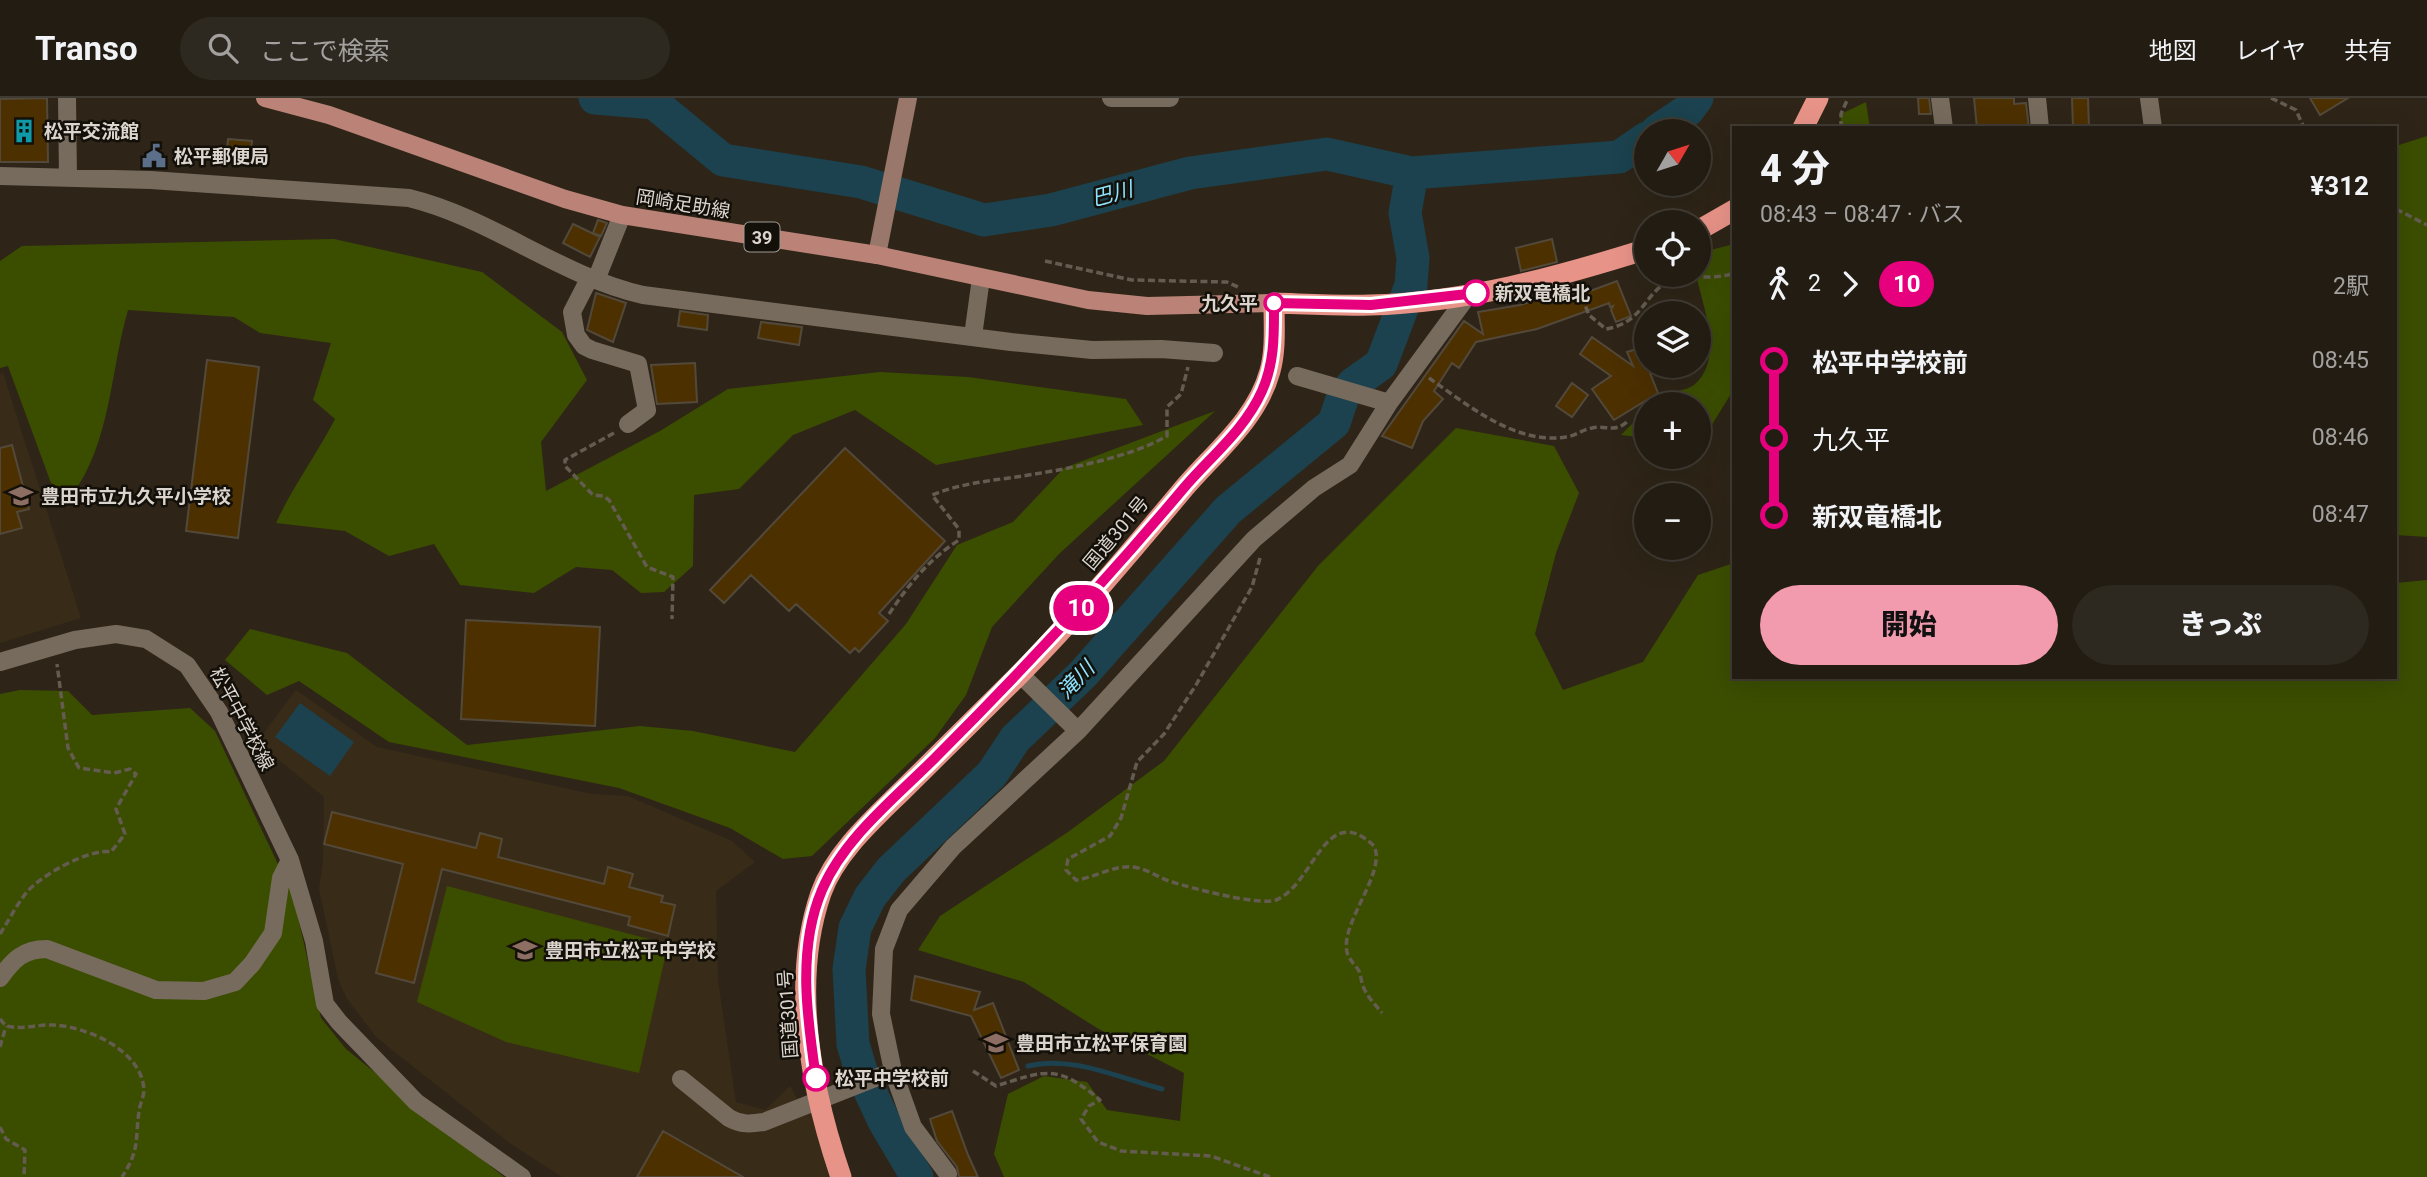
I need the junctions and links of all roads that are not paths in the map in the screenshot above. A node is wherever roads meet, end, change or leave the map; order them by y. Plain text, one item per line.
1 (67, 98) edge
2 (265, 98) edge
3 (908, 98) edge
4 (1111, 98) edge
5 (1170, 98) edge
6 (1818, 98) edge
7 (1940, 98) edge
8 (2037, 98) edge
9 (2149, 98) edge
10 (1804, 126) edge
11 (1944, 126) edge
12 (2040, 126) edge
13 (2152, 126) edge
14 (0, 176) edge
15 (68, 178) junction
16 (1732, 211) edge
17 (622, 215) junction
18 (1711, 223) edge
19 (1634, 252) edge
20 (877, 256) junction
21 (593, 278) junction
22 (981, 278) junction
23 (1469, 294) junction
24 (1274, 303) junction
25 (974, 336) junction
26 (1214, 353) dead end
27 (1297, 376) dead end
28 (1382, 400) junction
29 (628, 424) road end
30 (0, 662) edge
31 (1020, 674) junction
32 (1078, 731) junction
33 (290, 860) junction
34 (0, 978) edge
35 (893, 1072) junction
36 (681, 1079) dead end
37 (819, 1100) junction
38 (948, 1174) dead end
39 (522, 1177) edge
40 (841, 1177) edge

1 - 15 street
2 - 17 main road, 岡崎足助線 / 39
3 - 20 street
4 - 5 street
6 - 10 highway
7 - 11 street
8 - 12 street
9 - 13 street
14 - 15 street
15 - 21 street
16 - 18 highway
17 - 20 main road, 岡崎足助線 / 39
17 - 21 street
19 - 23 highway
20 - 22 main road, 岡崎足助線 / 39
21 - 25 street
21 - 29 street
22 - 24 main road, 岡崎足助線 / 39
22 - 25 street
23 - 24 highway
23 - 28 street
24 - 31 highway, 国道301号
25 - 26 street
27 - 28 street
28 - 32 street
30 - 33 street, 松平中学校線
31 - 32 street
31 - 37 highway, 国道301号
32 - 35 street
33 - 34 street
33 - 39 street, 松平中学校線
35 - 37 street
35 - 38 street
36 - 37 street
37 - 40 highway, 国道301号

